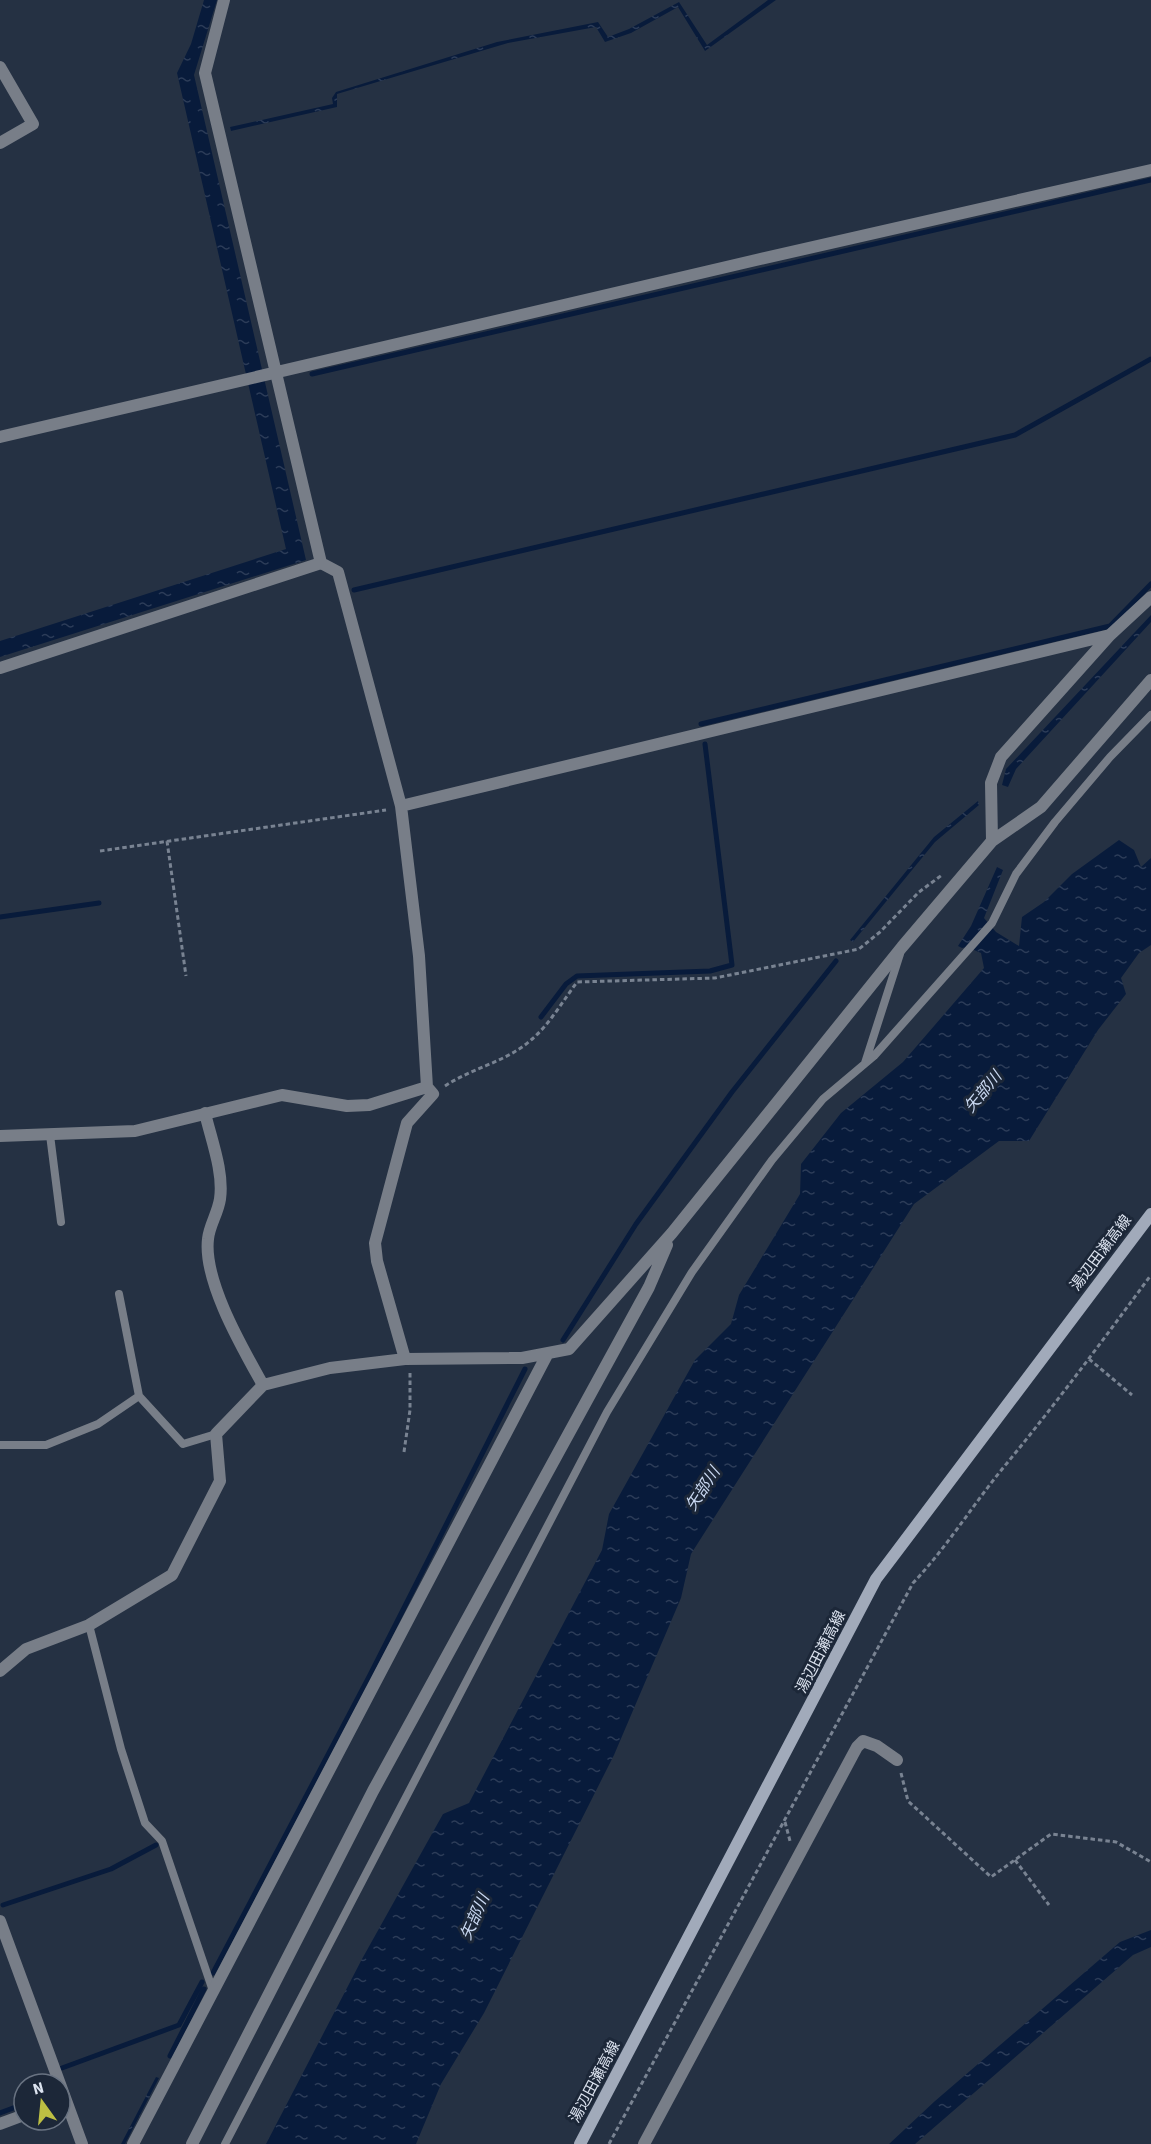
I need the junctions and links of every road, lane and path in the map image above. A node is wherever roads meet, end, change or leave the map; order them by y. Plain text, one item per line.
1 (224, 0) edge
2 (0, 67) edge
3 (0, 143) edge
4 (1151, 170) edge
5 (270, 373) junction
6 (0, 437) edge
7 (321, 563) junction
8 (1151, 597) edge
9 (1110, 635) junction
10 (0, 668) edge
11 (1151, 680) edge
12 (1151, 715) edge
13 (401, 807) junction
14 (167, 841) junction
15 (992, 841) junction
16 (100, 850) dead end
17 (946, 872) dead end
18 (902, 947) junction
19 (186, 976) dead end
20 (865, 1064) junction
21 (430, 1090) junction
22 (205, 1113) junction
23 (50, 1135) junction
24 (0, 1136) edge
25 (1151, 1214) edge
26 (61, 1222) dead end
27 (672, 1233) junction
28 (1151, 1275) edge
29 (119, 1294) dead end
30 (548, 1353) junction
31 (408, 1359) junction
32 (1089, 1359) junction
33 (263, 1385) junction
34 (1132, 1395) dead end
35 (139, 1396) junction
36 (216, 1434) junction
37 (0, 1445) edge
38 (404, 1452) dead end
39 (89, 1625) junction
40 (0, 1671) edge
41 (897, 1760) joint
42 (1015, 1860) junction
43 (1151, 1862) edge
44 (1049, 1905) dead end
45 (0, 1921) edge
46 (213, 1991) junction
47 (56, 2072) edge
48 (72, 2122) edge
49 (82, 2144) edge
50 (133, 2144) edge
51 (192, 2144) edge
52 (225, 2144) edge
53 (579, 2144) edge
54 (609, 2144) edge
55 (644, 2144) edge

1 - 5 street
2 - 3 street
4 - 5 street
5 - 6 street
5 - 7 street
7 - 10 street
7 - 13 street
8 - 9 street
9 - 13 street
9 - 15 street
11 - 15 street
12 - 20 lane
13 - 14 path
13 - 21 street
14 - 16 path
14 - 19 path
15 - 18 street
17 - 21 path
18 - 20 lane
18 - 27 street
20 - 52 lane
21 - 22 street
21 - 31 street
22 - 23 street
22 - 33 street
23 - 24 street
23 - 26 lane
25 - 53 main road, 湯辺田瀬高線
27 - 30 street
27 - 51 street
28 - 32 path
29 - 35 lane
30 - 31 street
30 - 46 street
31 - 33 street
31 - 38 path
32 - 34 path
32 - 54 path
33 - 36 street
35 - 36 lane
35 - 37 lane
36 - 39 street
39 - 40 street
39 - 46 lane
41 - 42 path
41 - 55 street
42 - 43 path
42 - 44 path
45 - 47 street
46 - 50 street
48 - 49 street

